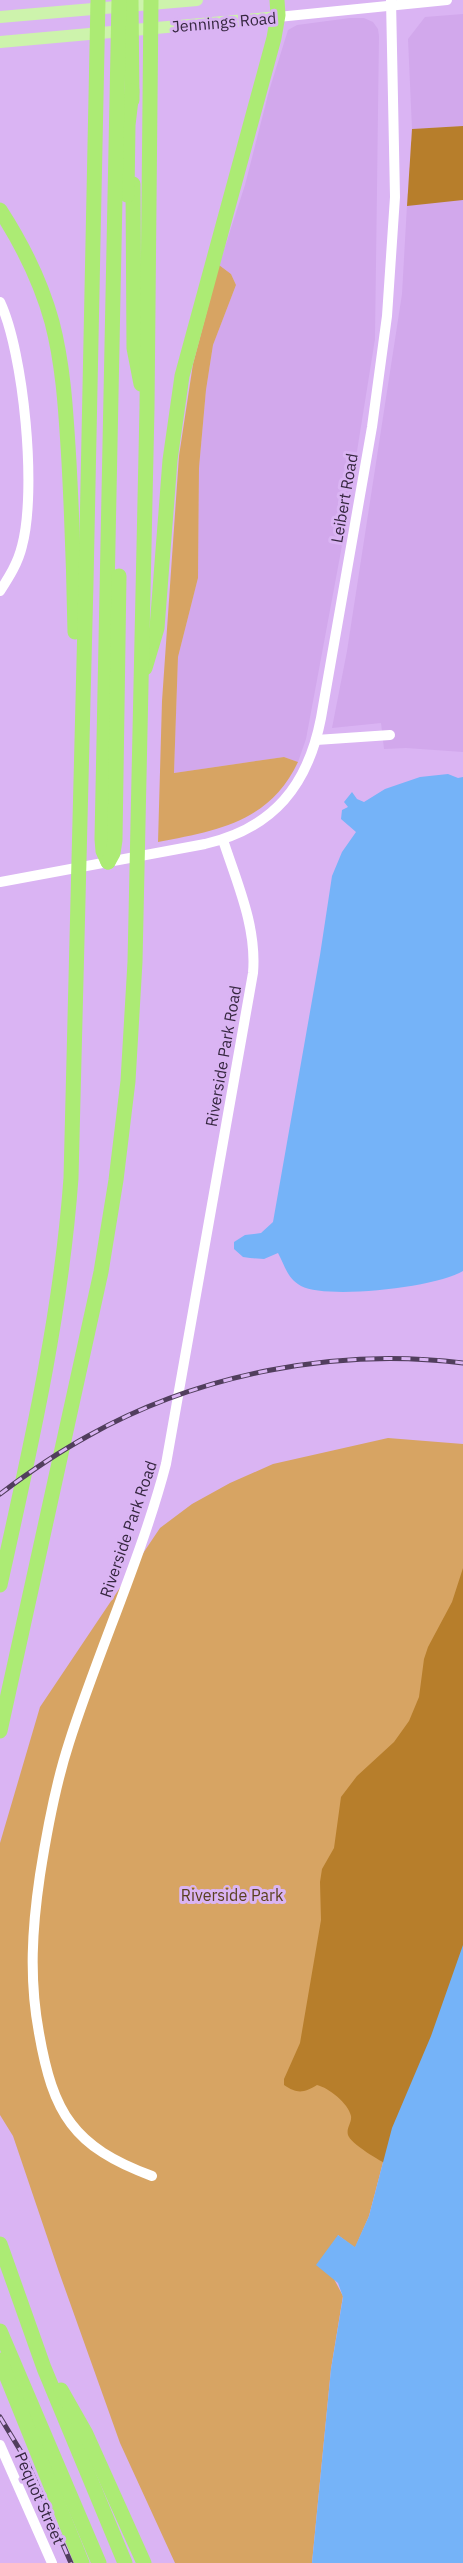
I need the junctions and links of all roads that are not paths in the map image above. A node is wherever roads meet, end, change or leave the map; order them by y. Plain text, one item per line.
1 (98, 0) edge
2 (119, 0) edge
3 (131, 0) edge
4 (151, 0) edge
5 (197, 0) edge
6 (277, 0) edge
7 (447, 0) edge
8 (188, 1) edge
9 (391, 3) edge
10 (0, 17) edge
11 (278, 17) junction
12 (0, 42) edge
13 (132, 92) junction
14 (0, 210) edge
15 (0, 302) edge
16 (147, 408) junction
17 (0, 591) edge
18 (83, 671) junction
19 (141, 676) junction
20 (390, 735) dead end
21 (316, 740) junction
22 (223, 840) junction
23 (108, 862) junction
24 (0, 882) edge
25 (0, 1585) edge
26 (0, 1731) edge
27 (152, 2176) dead end
28 (0, 2244) edge
29 (0, 2331) edge
30 (0, 2360) edge
31 (44, 2368) junction
32 (0, 2445) edge
33 (136, 2544) junction
34 (52, 2563) edge
35 (82, 2563) edge
36 (99, 2563) edge
37 (125, 2563) edge
38 (144, 2563) edge
39 (149, 2563) edge

1 - 18 highway
2 - 23 highway
3 - 13 highway
4 - 16 highway
5 - 8 main road, Jennings Road
6 - 11 highway
7 - 9 street, Jennings Road
8 - 10 main road, Jennings Road
9 - 11 street, Jennings Road
9 - 21 street, Leibert Road
11 - 12 main road, Jennings Road
11 - 19 highway
13 - 16 highway
13 - 23 highway
14 - 18 highway
15 - 17 street
16 - 19 highway
18 - 25 highway
19 - 26 highway
20 - 21 street
21 - 22 street, Leibert Road
22 - 23 street, Leibert Road
22 - 27 street, Riverside Park Road
23 - 24 street, Leibert Road
28 - 31 highway
29 - 36 highway
30 - 35 highway
31 - 33 highway
31 - 37 highway
32 - 34 street, Pequot Street
33 - 38 highway
33 - 39 highway

